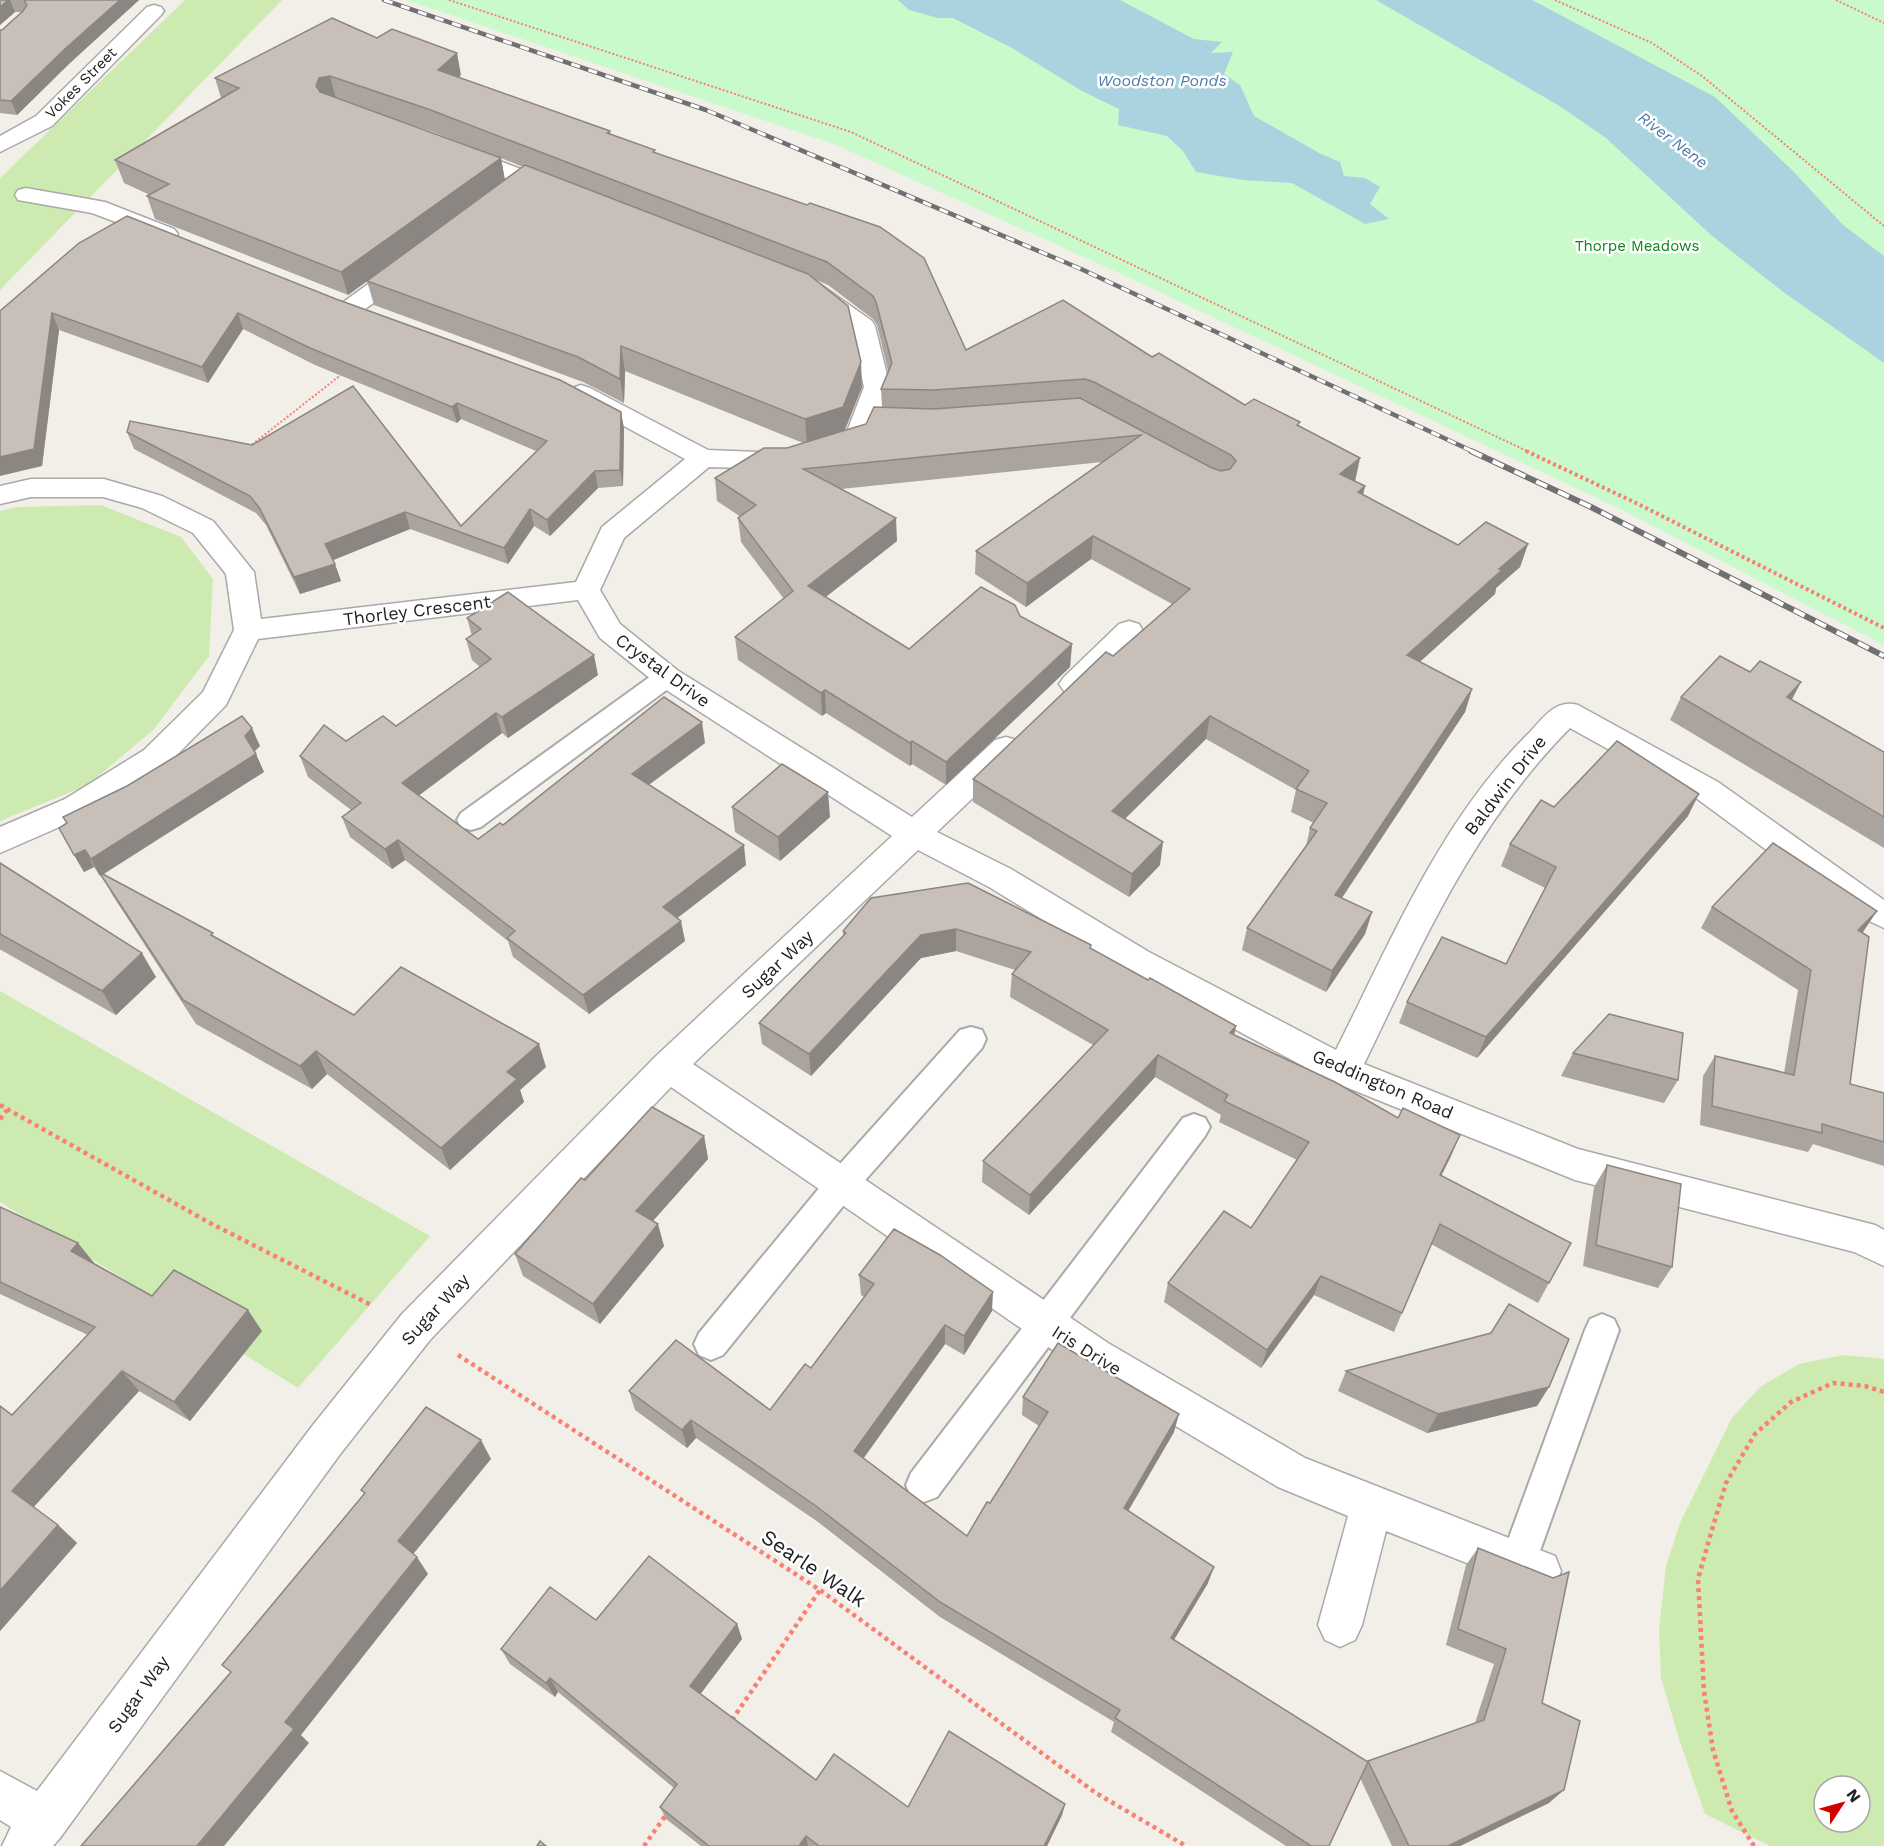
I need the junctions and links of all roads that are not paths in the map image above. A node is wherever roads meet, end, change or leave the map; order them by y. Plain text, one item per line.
1 (154, 11) dead end
2 (435, 143) edge
3 (0, 145) edge
4 (26, 195) dead end
5 (580, 200) edge
6 (186, 242) edge
7 (425, 254) edge
8 (797, 284) edge
9 (382, 319) edge
10 (562, 385) edge
11 (703, 458) junction
12 (0, 495) edge
13 (586, 590) junction
14 (248, 630) junction
15 (1129, 631) dead end
16 (1066, 650) edge
17 (1094, 665) junction
18 (667, 677) junction
19 (1052, 705) edge
20 (1026, 729) edge
21 (471, 820) dead end
22 (916, 835) junction
23 (0, 841) edge
24 (1884, 915) edge
25 (971, 1039) dead end
26 (668, 1066) junction
27 (1343, 1071) junction
28 (1194, 1127) dead end
29 (841, 1185) junction
30 (1884, 1249) edge
31 (1046, 1324) junction
32 (1602, 1330) dead end
33 (711, 1344) dead end
34 (924, 1485) dead end
35 (1372, 1505) junction
36 (1529, 1567) joint
37 (1340, 1625) dead end
38 (0, 1794) edge
39 (34, 1834) edge

1 - 3 street, Vokes Street
2 - 5 street
4 - 6 street
7 - 9 street
8 - 11 street
10 - 11 street
11 - 13 street
12 - 14 street
13 - 14 street, Thorley Crescent
13 - 18 street, Crystal Drive
14 - 23 street
15 - 17 street
16 - 17 street
17 - 19 street
18 - 21 lane
18 - 22 street, Crystal Drive
20 - 22 street, Sugar Way
22 - 26 street, Sugar Way
22 - 27 street, Geddington Road
24 - 27 street, Baldwin Drive
25 - 29 lane
26 - 29 street, Iris Drive
26 - 39 street, Sugar Way
27 - 30 street, Geddington Road
28 - 31 lane
29 - 31 street, Iris Drive
29 - 33 lane
31 - 34 lane
31 - 35 street, Iris Drive
32 - 36 lane
35 - 36 street, Iris Drive
35 - 37 street
38 - 39 street

